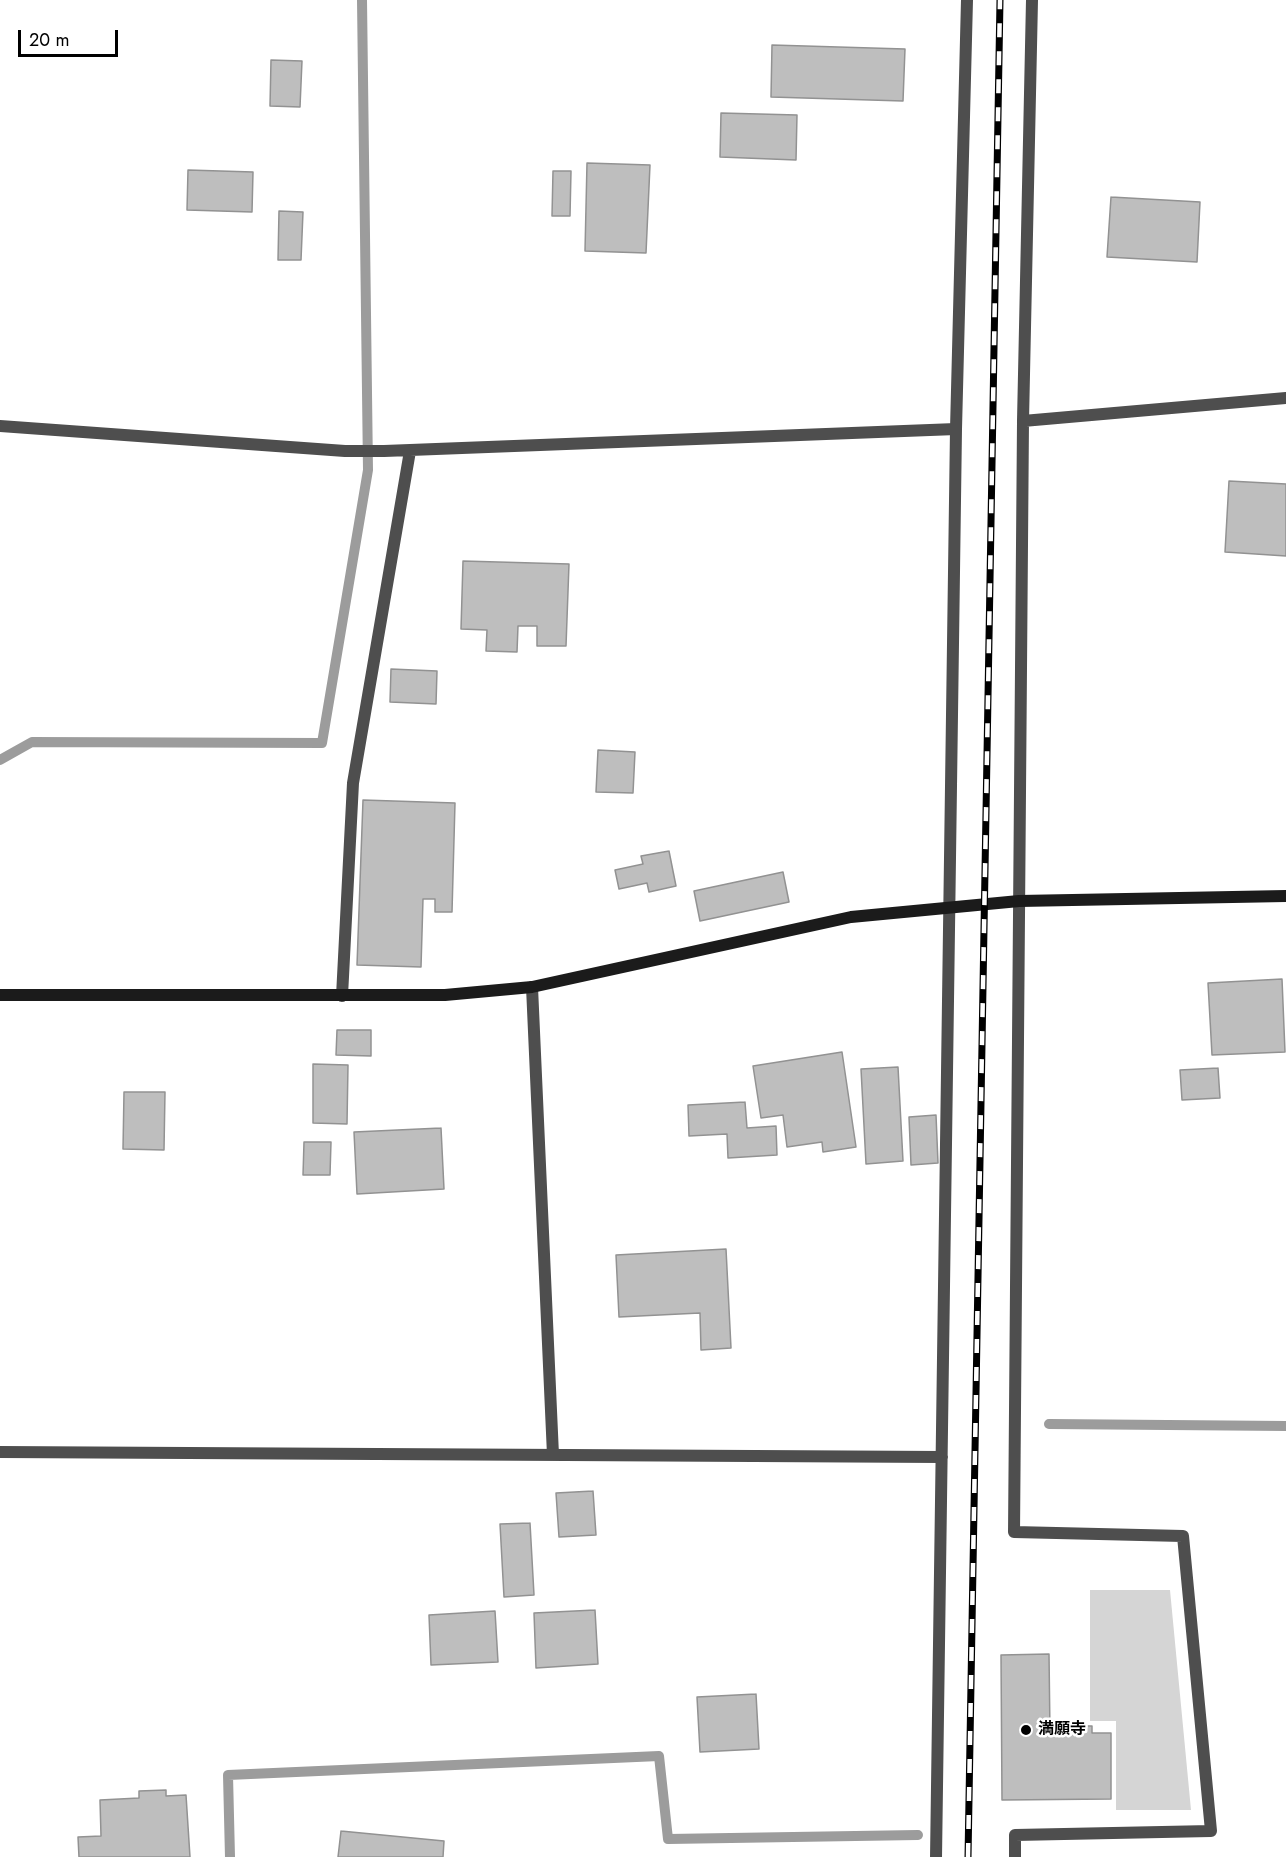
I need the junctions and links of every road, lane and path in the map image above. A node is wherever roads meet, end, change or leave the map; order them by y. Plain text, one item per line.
1 (967, 0) edge
2 (1032, 0) edge
3 (1286, 398) edge
4 (1023, 421) junction
5 (0, 426) edge
6 (956, 429) junction
7 (410, 451) junction
8 (1286, 896) edge
9 (1019, 901) junction
10 (949, 907) junction
11 (532, 987) junction
12 (0, 995) edge
13 (342, 996) junction
14 (0, 1452) edge
15 (552, 1455) junction
16 (942, 1457) junction
17 (936, 1857) edge
18 (1015, 1857) edge

1 - 6 street
2 - 4 street
3 - 4 street
4 - 9 street
5 - 7 street
6 - 7 street
6 - 10 street
7 - 13 street
8 - 9 street
9 - 10 street
9 - 18 street
10 - 11 street
10 - 16 street
11 - 13 street
11 - 15 street
12 - 13 street
14 - 15 street
15 - 16 street
16 - 17 street

